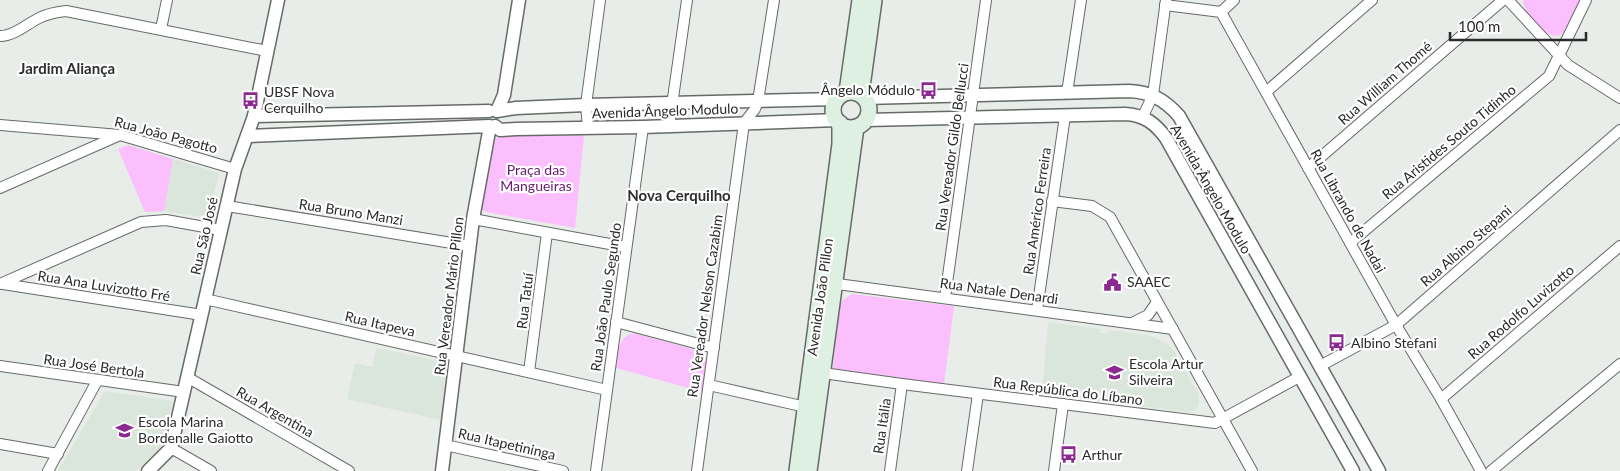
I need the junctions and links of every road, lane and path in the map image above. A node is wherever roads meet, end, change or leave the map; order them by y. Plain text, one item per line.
1 (167, 0) edge
2 (278, 0) edge
3 (519, 0) edge
4 (600, 0) edge
5 (687, 0) edge
6 (774, 0) edge
7 (860, 0) edge
8 (874, 0) edge
9 (986, 0) edge
10 (1080, 0) edge
11 (1234, 0) edge
12 (1372, 0) edge
13 (1503, 0) edge
14 (1508, 0) edge
15 (1586, 0) edge
16 (1166, 2) edge
17 (1221, 12) junction
18 (161, 29) junction
19 (0, 36) edge
20 (267, 51) junction
21 (1559, 56) junction
22 (1266, 92) junction
23 (1067, 93) junction
24 (972, 95) junction
25 (1153, 95) junction
26 (853, 96) junction
27 (1620, 98) edge
28 (758, 101) junction
29 (672, 103) junction
30 (586, 106) junction
31 (255, 110) junction
32 (493, 111) junction
33 (1065, 116) junction
34 (1143, 116) junction
35 (969, 118) junction
36 (838, 122) junction
37 (744, 123) junction
38 (861, 124) junction
39 (0, 125) edge
40 (492, 126) junction
41 (669, 126) junction
42 (643, 127) junction
43 (588, 128) junction
44 (1620, 130) edge
45 (120, 135) junction
46 (247, 136) junction
47 (235, 168) junction
48 (1308, 168) junction
49 (0, 188) edge
50 (1052, 201) junction
51 (227, 206) junction
52 (474, 219) junction
53 (221, 230) junction
54 (547, 233) junction
55 (1350, 243) junction
56 (470, 246) junction
57 (1620, 246) edge
58 (626, 247) junction
59 (828, 282) junction
60 (1, 284) edge
61 (945, 298) junction
62 (205, 299) junction
63 (1157, 302) junction
64 (1037, 310) junction
65 (202, 315) junction
66 (616, 322) junction
67 (1131, 324) junction
68 (1396, 325) junction
69 (1173, 329) junction
70 (1303, 337) junction
71 (714, 348) junction
72 (1284, 348) junction
73 (456, 356) junction
74 (1620, 364) edge
75 (0, 366) edge
76 (1320, 366) junction
77 (529, 372) junction
78 (822, 373) junction
79 (187, 377) junction
80 (1299, 377) junction
81 (98, 381) junction
82 (902, 384) junction
83 (709, 385) junction
84 (607, 390) junction
85 (1334, 391) junction
86 (184, 392) junction
87 (978, 394) junction
88 (1441, 399) junction
89 (1314, 402) junction
90 (1063, 404) junction
91 (812, 408) junction
92 (1223, 419) junction
93 (0, 444) edge
94 (445, 444) junction
95 (171, 448) junction
96 (58, 454) junction
97 (1056, 470) edge
98 (48, 471) edge
99 (148, 471) edge
100 (211, 471) edge
101 (349, 471) edge
102 (442, 471) edge
103 (563, 471) edge
104 (596, 471) edge
105 (697, 471) edge
106 (796, 471) edge
107 (810, 471) edge
108 (890, 471) edge
109 (967, 471) edge
110 (1252, 471) edge
111 (1353, 471) edge
112 (1379, 471) edge
113 (1481, 471) edge
114 (1491, 471) edge

1 - 18 street
2 - 20 street, Rua São José
3 - 32 street
4 - 30 street
5 - 29 street
6 - 28 street, Rua Vereador Nelson Cazabim
7 - 26 main road
8 - 26 main road
9 - 24 street, Rua Vereador Gildo Bellucci
10 - 23 street
11 - 17 street
12 - 22 street
13 - 48 street, Rua William Thomé
14 - 21 street
15 - 21 street, Rua Aristides Souto Tidinho
16 - 17 street
16 - 25 street
17 - 22 street, Rua Librando de Nadai
18 - 19 street
18 - 20 street
20 - 31 street, Rua São José
21 - 27 street
21 - 55 street, Rua Aristides Souto Tidinho
22 - 48 street, Rua Librando de Nadai
23 - 24 street, Avenida Ângelo Modulo
23 - 25 street, Avenida Ângelo Modulo
24 - 26 street, Avenida Ângelo Modulo
24 - 35 street, Rua Vereador Gildo Bellucci
25 - 34 street
25 - 70 street, Avenida Ângelo Modulo
26 - 28 street, Avenida Ângelo Modulo
26 - 36 main road
26 - 38 main road
28 - 29 street, Avenida Ângelo Modulo
28 - 37 street, Rua Vereador Nelson Cazabim
29 - 30 street, Avenida Ângelo Modulo
29 - 41 street
30 - 32 street, Avenida Ângelo Modulo
30 - 43 street
31 - 32 street, Avenida Ângelo Modulo
31 - 46 street, Rua São José
32 - 40 street, Rua Vereador Mário Pillon
33 - 34 street
33 - 35 street
33 - 50 street, Rua Américo Ferreira
34 - 72 street, Avenida Ângelo Modulo
35 - 38 street
35 - 61 street, Rua Vereador Gildo Bellucci
36 - 37 street, Avenida Ângelo Modulo
36 - 38 main road
36 - 59 main road, Avenida João Pillon
37 - 41 street, Avenida Ângelo Modulo
37 - 71 street, Rua Vereador Nelson Cazabim
38 - 59 main road, Avenida João Pillon
39 - 45 street, Rua João Pagotto
40 - 43 street, Avenida Ângelo Modulo
40 - 46 street, Avenida Ângelo Modulo
40 - 52 street, Rua Vereador Mário Pillon
41 - 42 street, Avenida Ângelo Modulo
42 - 43 street, Avenida Ângelo Modulo
42 - 58 street, Rua João Paulo Segundo
44 - 68 street, Rua Albino Stepani
45 - 47 street, Rua João Pagotto
45 - 49 street
46 - 47 street, Rua São José
47 - 51 street, Rua São José
48 - 55 street, Rua Librando de Nadai
50 - 63 street
50 - 64 street, Rua Américo Ferreira
51 - 53 street, Rua São José
51 - 56 street, Rua Bruno Manzi
52 - 54 street
52 - 56 street, Rua Vereador Mário Pillon
53 - 60 street
53 - 62 street, Rua São José
54 - 58 street
54 - 77 street, Rua Tatuí
55 - 68 street, Rua Librando de Nadai
56 - 73 street, Rua Vereador Mário Pillon
57 - 88 street, Rua Rodolfo Luvizotto
58 - 66 street, Rua João Paulo Segundo
59 - 61 street, Rua Natale Denardi
59 - 78 main road, Avenida João Pillon
59 - 91 main road, Avenida João Pillon
60 - 65 street, Rua Ana Luvizotto Fré
61 - 64 street, Rua Natale Denardi
62 - 65 street, Rua São José
62 - 73 street, Rua Itapeva
63 - 67 street
63 - 69 street
64 - 67 street, Rua Natale Denardi
65 - 79 street, Rua São José
66 - 71 street
66 - 84 street, Rua João Paulo Segundo
67 - 69 street, Rua Natale Denardi
68 - 76 street, Rua Albino Stepani
68 - 88 street, Rua Librando de Nadai
69 - 92 street
70 - 72 street
70 - 76 street, Avenida Ângelo Modulo
71 - 83 street, Rua Vereador Nelson Cazabim
72 - 80 street, Avenida Ângelo Modulo
73 - 77 street, Rua Itapeva
73 - 94 street, Rua Vereador Mário Pillon
74 - 114 street
75 - 81 street, Rua José Bertola
76 - 85 street, Avenida Ângelo Modulo
77 - 84 street, Rua Itapeva
78 - 82 street, Rua República do Líbano
78 - 91 main road, Avenida João Pillon
79 - 86 street, Rua São José
79 - 101 street, Rua Argentina
80 - 89 street, Avenida Ângelo Modulo
80 - 92 street, Rua República do Líbano
81 - 86 street, Rua José Bertola
81 - 96 street
82 - 87 street, Rua República do Líbano
82 - 108 street, Rua Itália
83 - 91 street
83 - 105 street, Rua Vereador Nelson Cazabim
84 - 104 street, Rua João Paulo Segundo
85 - 89 street
85 - 112 street, Avenida Ângelo Modulo
86 - 95 street, Rua São José
87 - 90 street, Rua República do Líbano
87 - 109 street
88 - 113 street, Rua Librando de Nadai
89 - 111 street, Avenida Ângelo Modulo
90 - 92 street, Rua República do Líbano
90 - 97 street
91 - 106 main road, Avenida João Pillon
91 - 107 main road, Avenida João Pillon
92 - 110 street
93 - 96 street
94 - 102 street, Rua Vereador Mário Pillon
94 - 103 street, Rua Itapetininga
95 - 99 street
95 - 100 street
96 - 98 street

